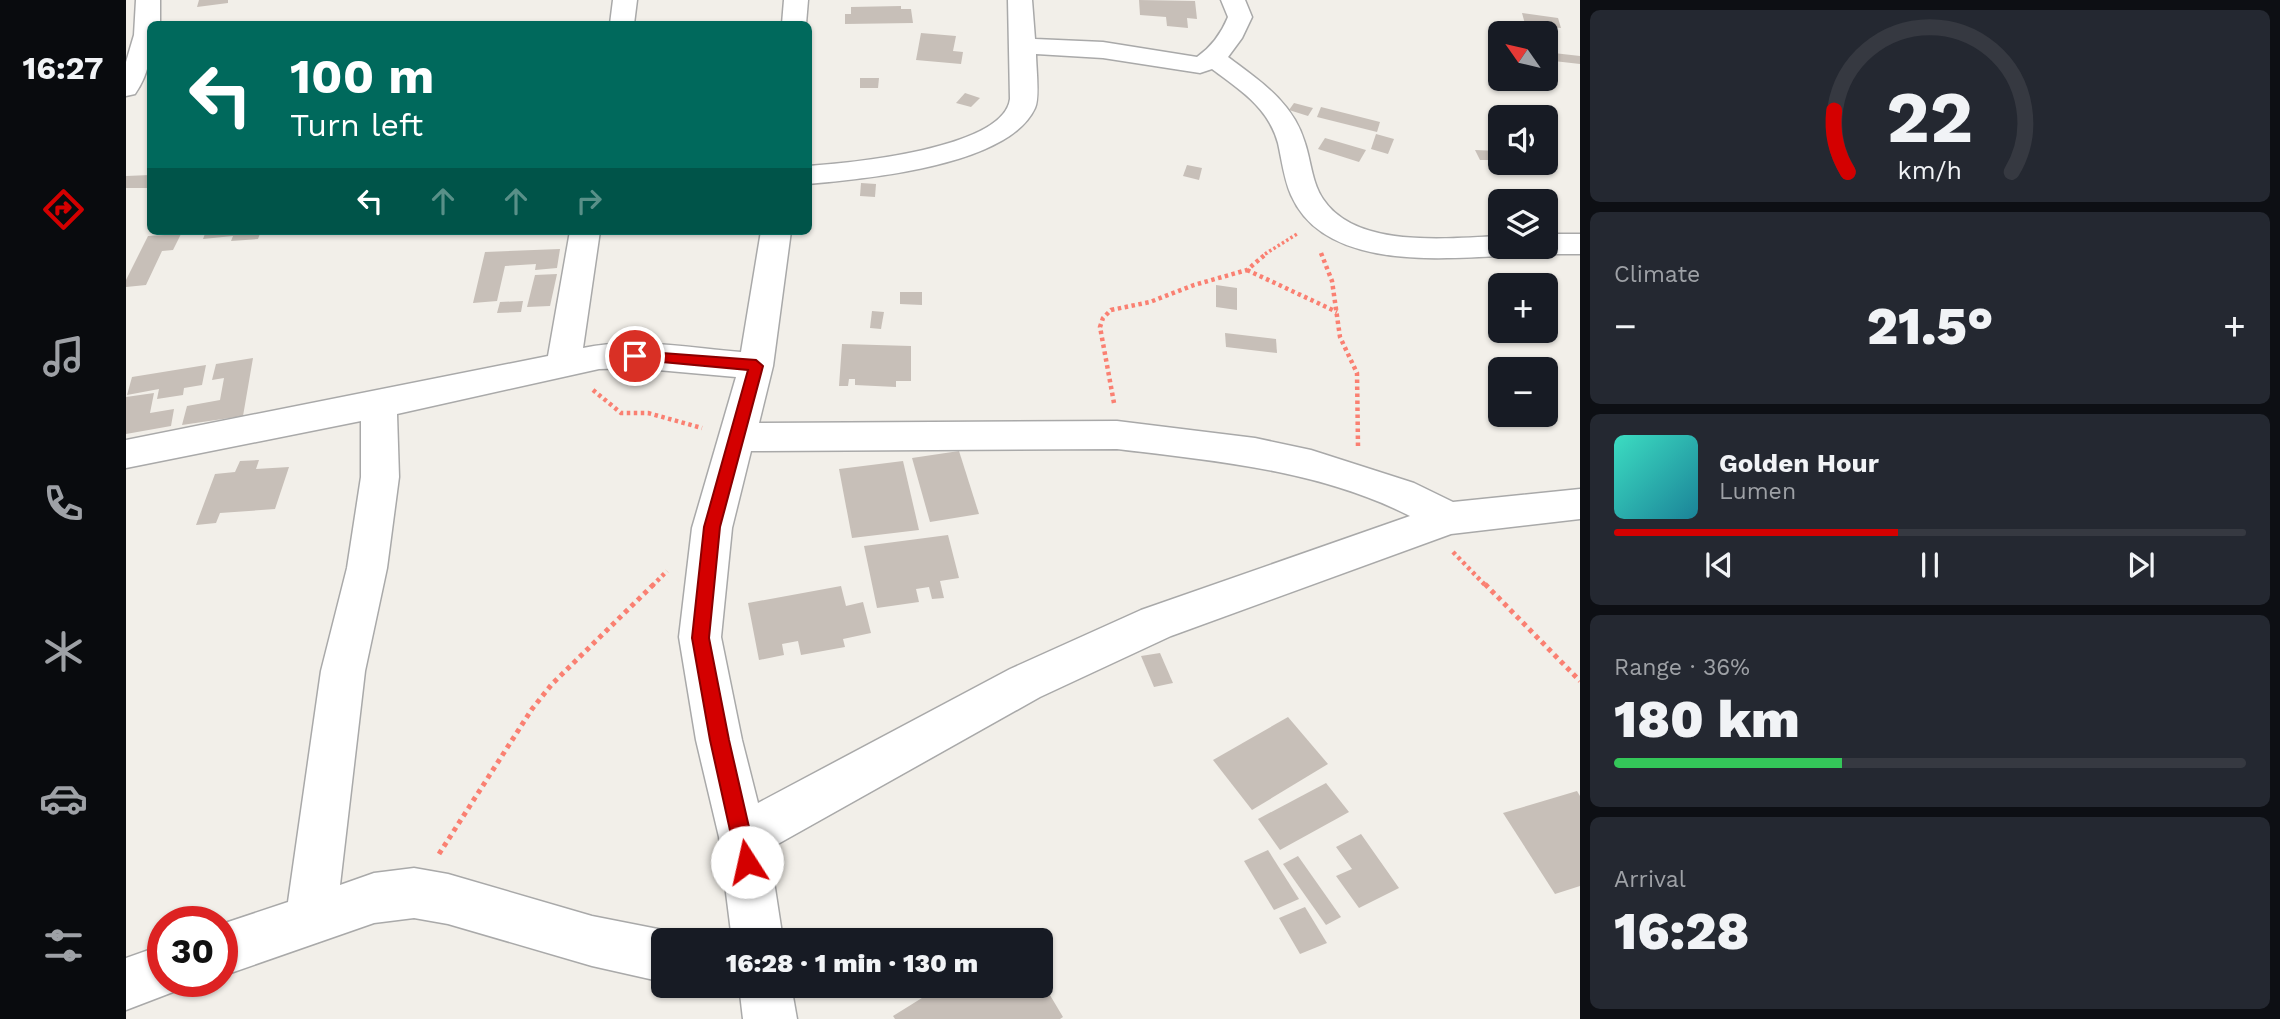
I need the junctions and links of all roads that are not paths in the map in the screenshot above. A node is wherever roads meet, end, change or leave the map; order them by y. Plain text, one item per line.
1 (148, 0) edge
2 (625, 0) edge
3 (796, 0) edge
4 (1020, 0) edge
5 (1233, 0) edge
6 (147, 21) edge
7 (622, 21) edge
8 (794, 21) edge
9 (147, 37) edge
10 (1025, 46) junction
11 (1212, 57) junction
12 (126, 88) edge
13 (812, 175) edge
14 (584, 235) edge
15 (775, 235) edge
16 (1558, 244) edge
17 (1580, 244) edge
18 (1488, 246) edge
19 (558, 366) junction
20 (756, 366) junction
21 (379, 405) junction
22 (737, 437) junction
23 (126, 454) edge
24 (1580, 504) edge
25 (1439, 523) junction
26 (743, 836) junction
27 (311, 919) junction
28 (756, 928) edge
29 (238, 944) edge
30 (651, 953) edge
31 (147, 977) edge
32 (126, 984) edge
33 (767, 998) edge
34 (770, 1019) edge

1 - 6 street
2 - 7 street
3 - 8 street
4 - 10 street
5 - 11 street
9 - 12 street
10 - 11 street
10 - 13 street
11 - 18 street
14 - 19 street
15 - 20 street
16 - 17 street
19 - 20 street
19 - 21 street
20 - 22 street
21 - 23 street
21 - 27 street
22 - 25 street
22 - 26 street
24 - 25 street
25 - 26 street
26 - 28 street
27 - 29 street
27 - 30 street
31 - 32 street
33 - 34 street

